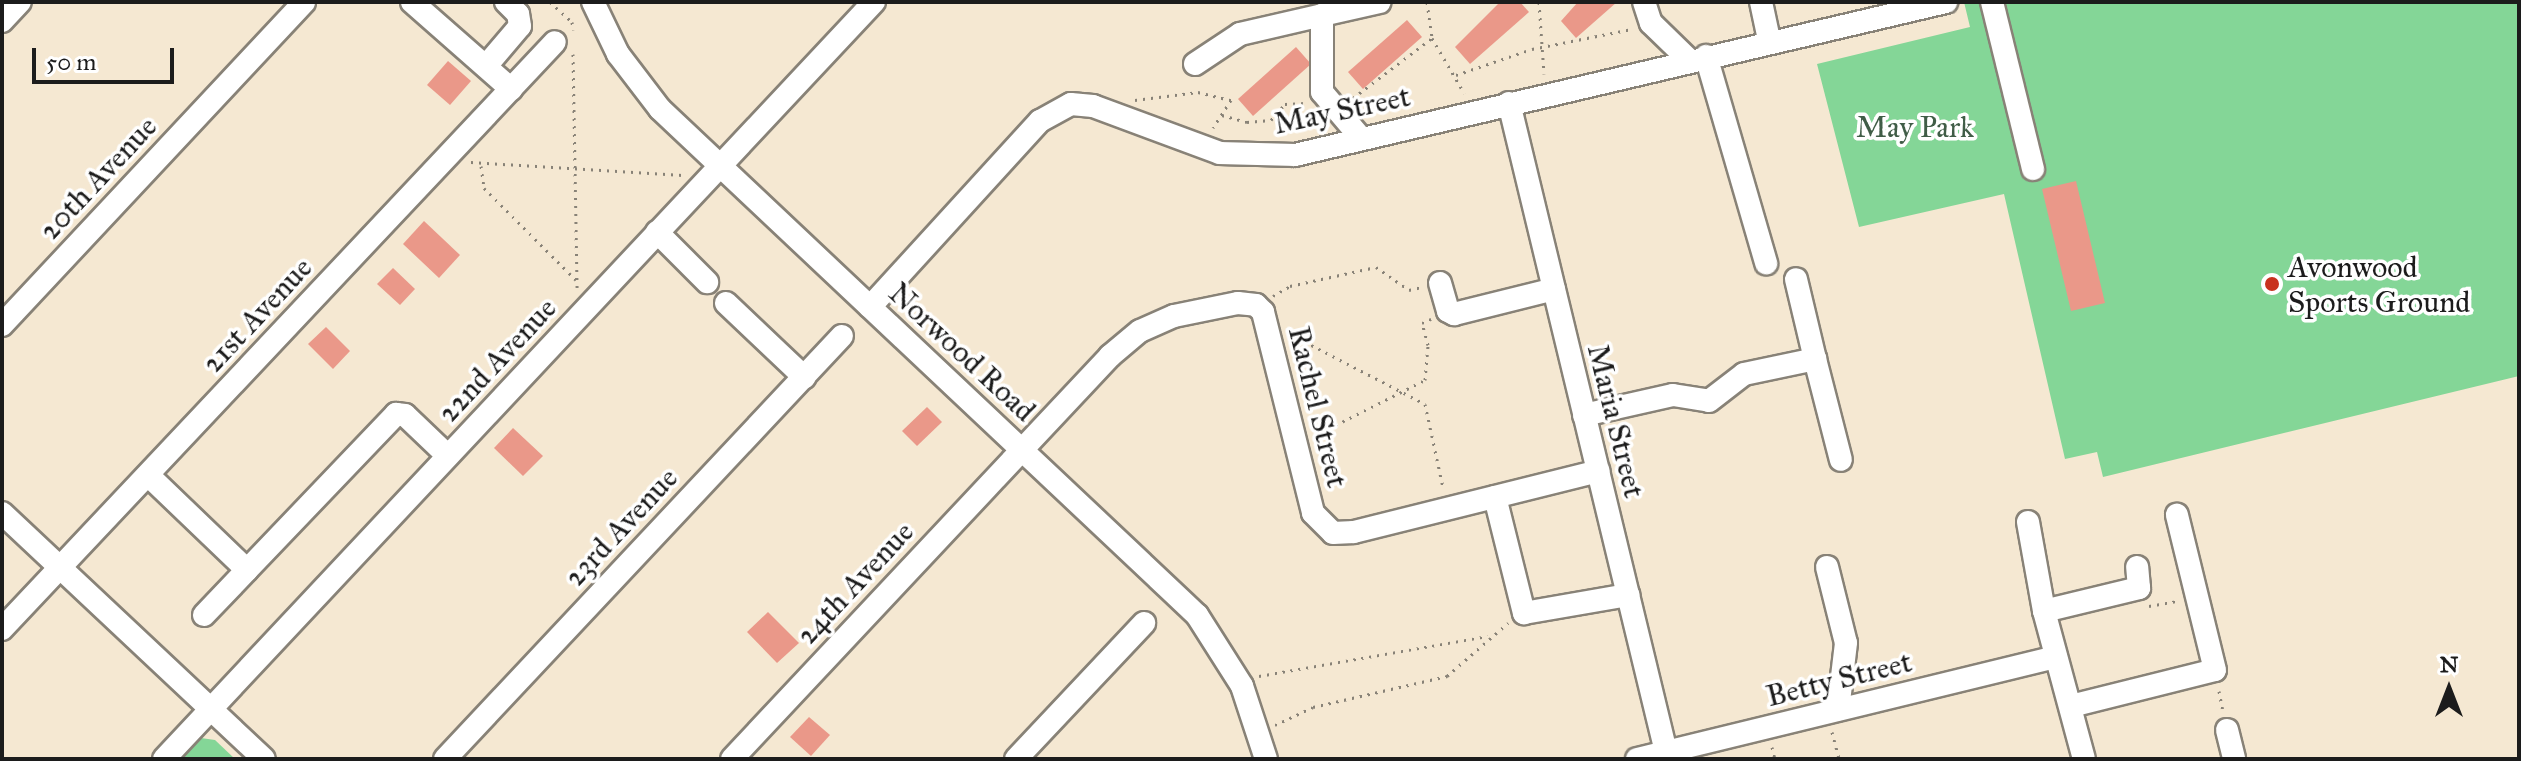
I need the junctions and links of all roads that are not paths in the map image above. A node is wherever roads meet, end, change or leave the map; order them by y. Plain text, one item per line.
1 (20, 2) edge
2 (304, 2) edge
3 (412, 2) edge
4 (506, 2) edge
5 (593, 2) edge
6 (874, 2) edge
7 (1380, 2) edge
8 (1761, 2) edge
9 (1946, 2) edge
10 (1992, 2) edge
11 (1647, 12) edge
12 (1322, 15) junction
13 (2, 21) edge
14 (1769, 40) junction
15 (567, 44) road end
16 (1698, 58) junction
17 (1195, 64) dead end
18 (486, 66) junction
19 (511, 89) junction
20 (1509, 103) junction
21 (1361, 138) junction
22 (719, 164) junction
23 (2033, 169) dead end
24 (657, 232) junction
25 (1766, 263) dead end
26 (1796, 279) dead end
27 (707, 282) dead end
28 (1440, 283) road end
29 (1554, 289) junction
30 (726, 303) dead end
31 (870, 307) junction
32 (2, 325) edge
33 (842, 336) dead end
34 (1815, 359) junction
35 (804, 377) junction
36 (1584, 415) junction
37 (1021, 449) junction
38 (448, 456) junction
39 (1841, 460) dead end
40 (1598, 471) junction
41 (148, 475) junction
42 (1495, 497) junction
43 (2, 513) edge
44 (2177, 515) dead end
45 (2028, 522) dead end
46 (60, 567) junction
47 (1827, 567) dead end
48 (247, 570) junction
49 (2138, 577) road end
50 (1628, 595) junction
51 (2044, 611) junction
52 (204, 615) dead end
53 (1144, 623) dead end
54 (2, 629) edge
55 (2056, 657) junction
56 (2071, 706) junction
57 (211, 709) junction
58 (1832, 712) junction
59 (2227, 730) road end
60 (1666, 752) junction
61 (164, 759) edge
62 (264, 759) edge
63 (445, 759) edge
64 (732, 759) edge
65 (1016, 759) edge
66 (1266, 759) edge
67 (1637, 759) edge
68 (2084, 759) edge
69 (2234, 759) edge

1 - 13 street
2 - 32 street, 20th Avenue
3 - 18 street
4 - 18 street
5 - 22 street, Norwood Road
6 - 22 street, 22nd Avenue
7 - 12 street
8 - 14 street
9 - 14 street, May Street
10 - 23 street
11 - 16 street
12 - 17 street
12 - 21 street
14 - 16 street, May Street
15 - 19 street, 21st Avenue
16 - 20 street, May Street
16 - 25 street
18 - 19 street
19 - 41 street, 21st Avenue
20 - 21 street, May Street
20 - 29 street, Maria Street
21 - 31 street, May Street
22 - 24 street, 22nd Avenue
22 - 31 street, Norwood Road
24 - 27 street
24 - 38 street, 22nd Avenue
26 - 34 street
28 - 29 street
29 - 36 street, Maria Street
30 - 35 street
31 - 37 street, Norwood Road
33 - 35 street, 23rd Avenue
34 - 36 street
34 - 39 street
35 - 63 street, 23rd Avenue
36 - 40 street, Maria Street
37 - 42 street, Rachel Street
37 - 64 street, 24th Avenue
37 - 66 street, Norwood Road
38 - 48 street
38 - 57 street, 22nd Avenue
40 - 42 street, Rachel Street
40 - 50 street, Maria Street
41 - 46 street, 21st Avenue
41 - 48 street
42 - 50 street
43 - 46 street
44 - 56 street
45 - 51 street
46 - 54 street, 21st Avenue
46 - 57 street
47 - 58 street
48 - 52 street
49 - 51 street
50 - 60 street, Maria Street
51 - 55 street
53 - 65 street
55 - 56 street
55 - 58 street, Betty Street
56 - 68 street
57 - 61 street, 22nd Avenue
57 - 62 street
58 - 60 street, Betty Street
59 - 69 street
60 - 67 street, Betty Street

